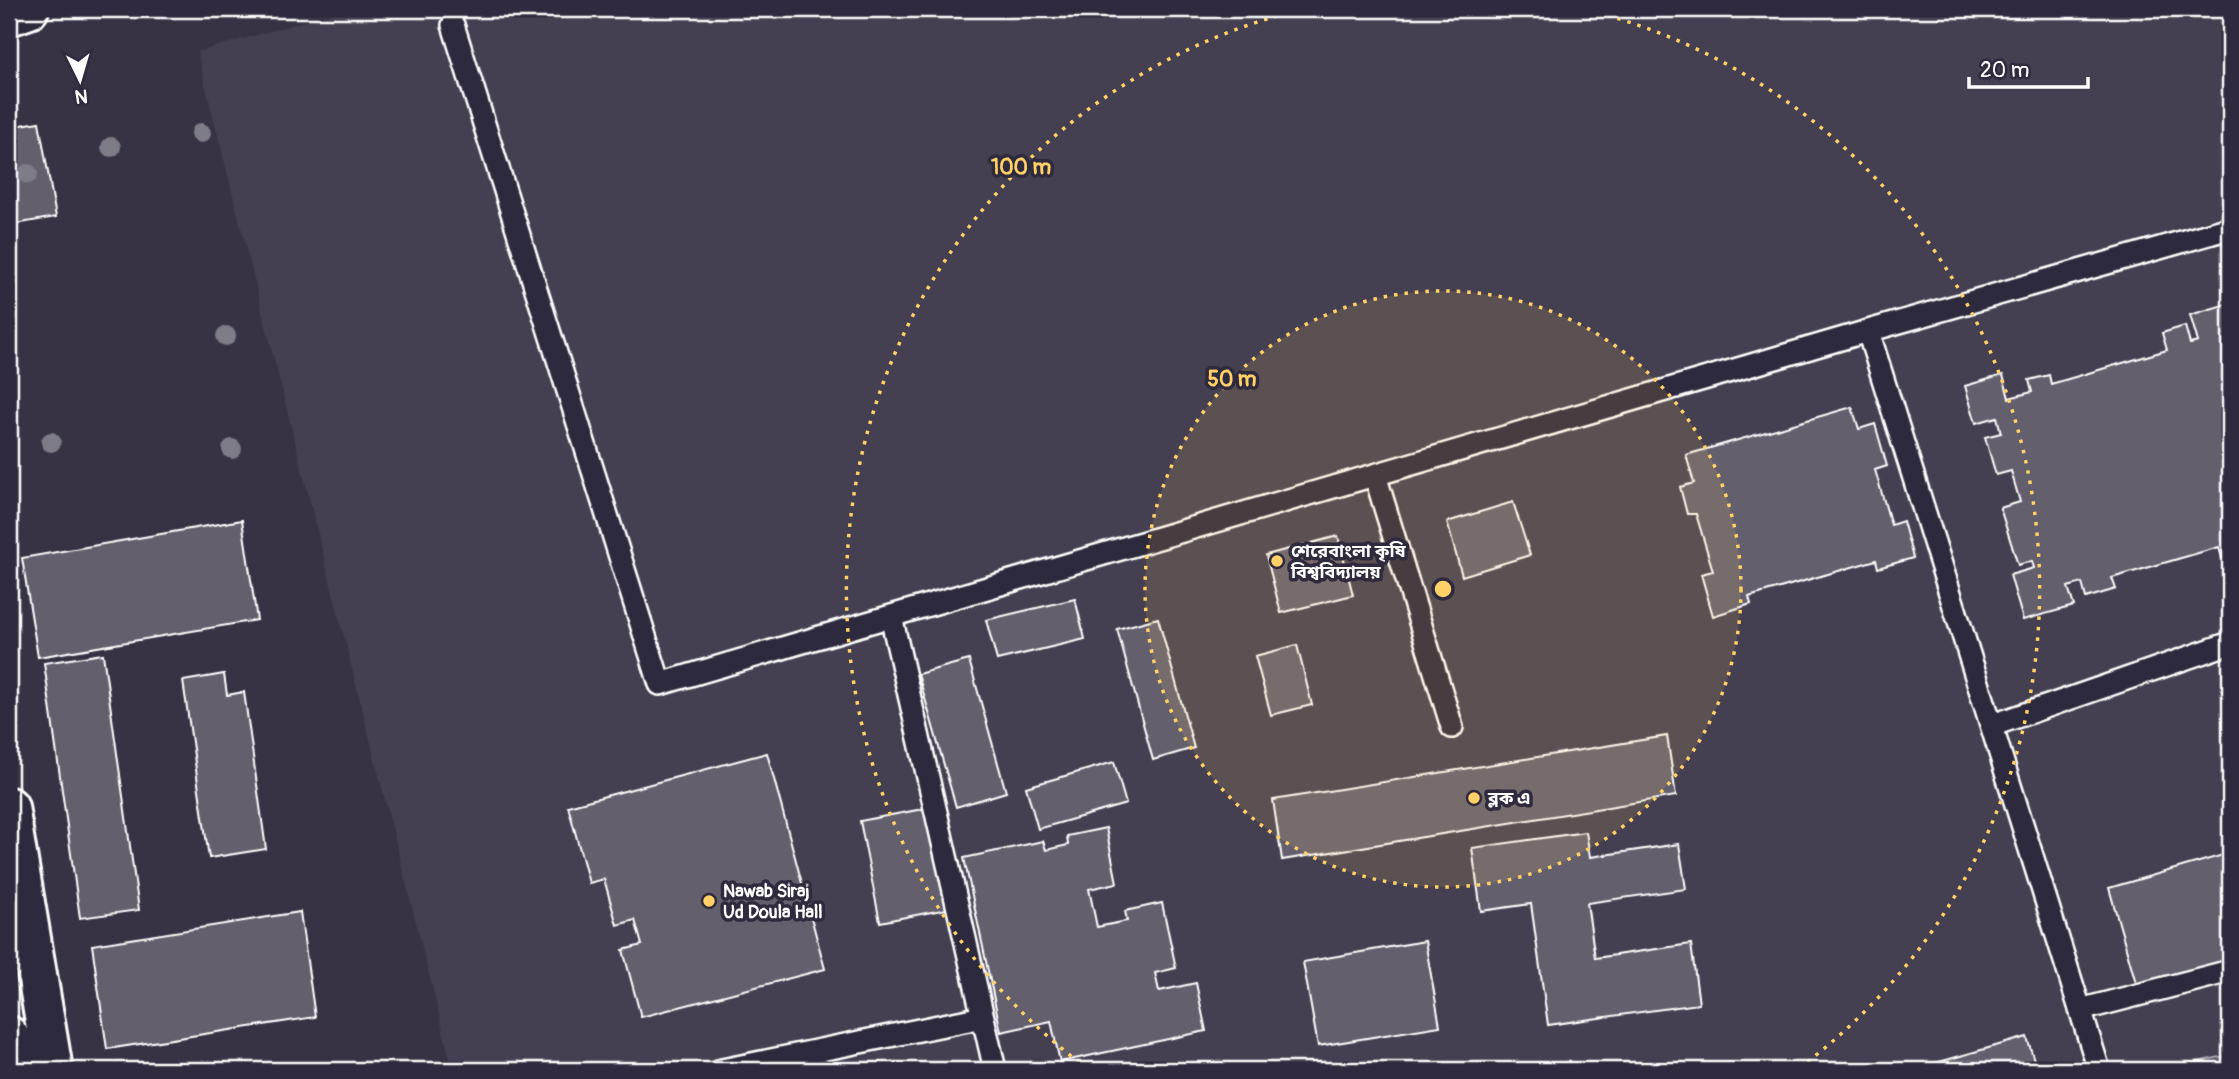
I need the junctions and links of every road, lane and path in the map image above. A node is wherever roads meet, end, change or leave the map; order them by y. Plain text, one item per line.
1 (29, 9) edge
2 (9, 10) edge
3 (9, 16) edge
4 (453, 25) dead end
5 (2230, 228) edge
6 (1868, 331) junction
7 (1376, 475) junction
8 (891, 616) junction
9 (2230, 643) edge
10 (1993, 724) junction
11 (1452, 727) dead end
12 (9, 807) edge
13 (2230, 971) edge
14 (2080, 1010) junction
15 (983, 1017) junction
16 (9, 1036) edge
17 (15, 1070) edge
18 (53, 1070) edge
19 (722, 1070) edge
20 (995, 1070) edge
21 (2099, 1070) edge

1 - 2 street
1 - 3 street
4 - 8 lane
5 - 6 lane
6 - 7 lane
6 - 10 lane
7 - 8 lane
7 - 11 lane
8 - 15 lane
9 - 10 lane
10 - 14 lane
12 - 18 street
13 - 14 lane
14 - 21 lane
15 - 19 lane
15 - 20 lane
16 - 17 street

